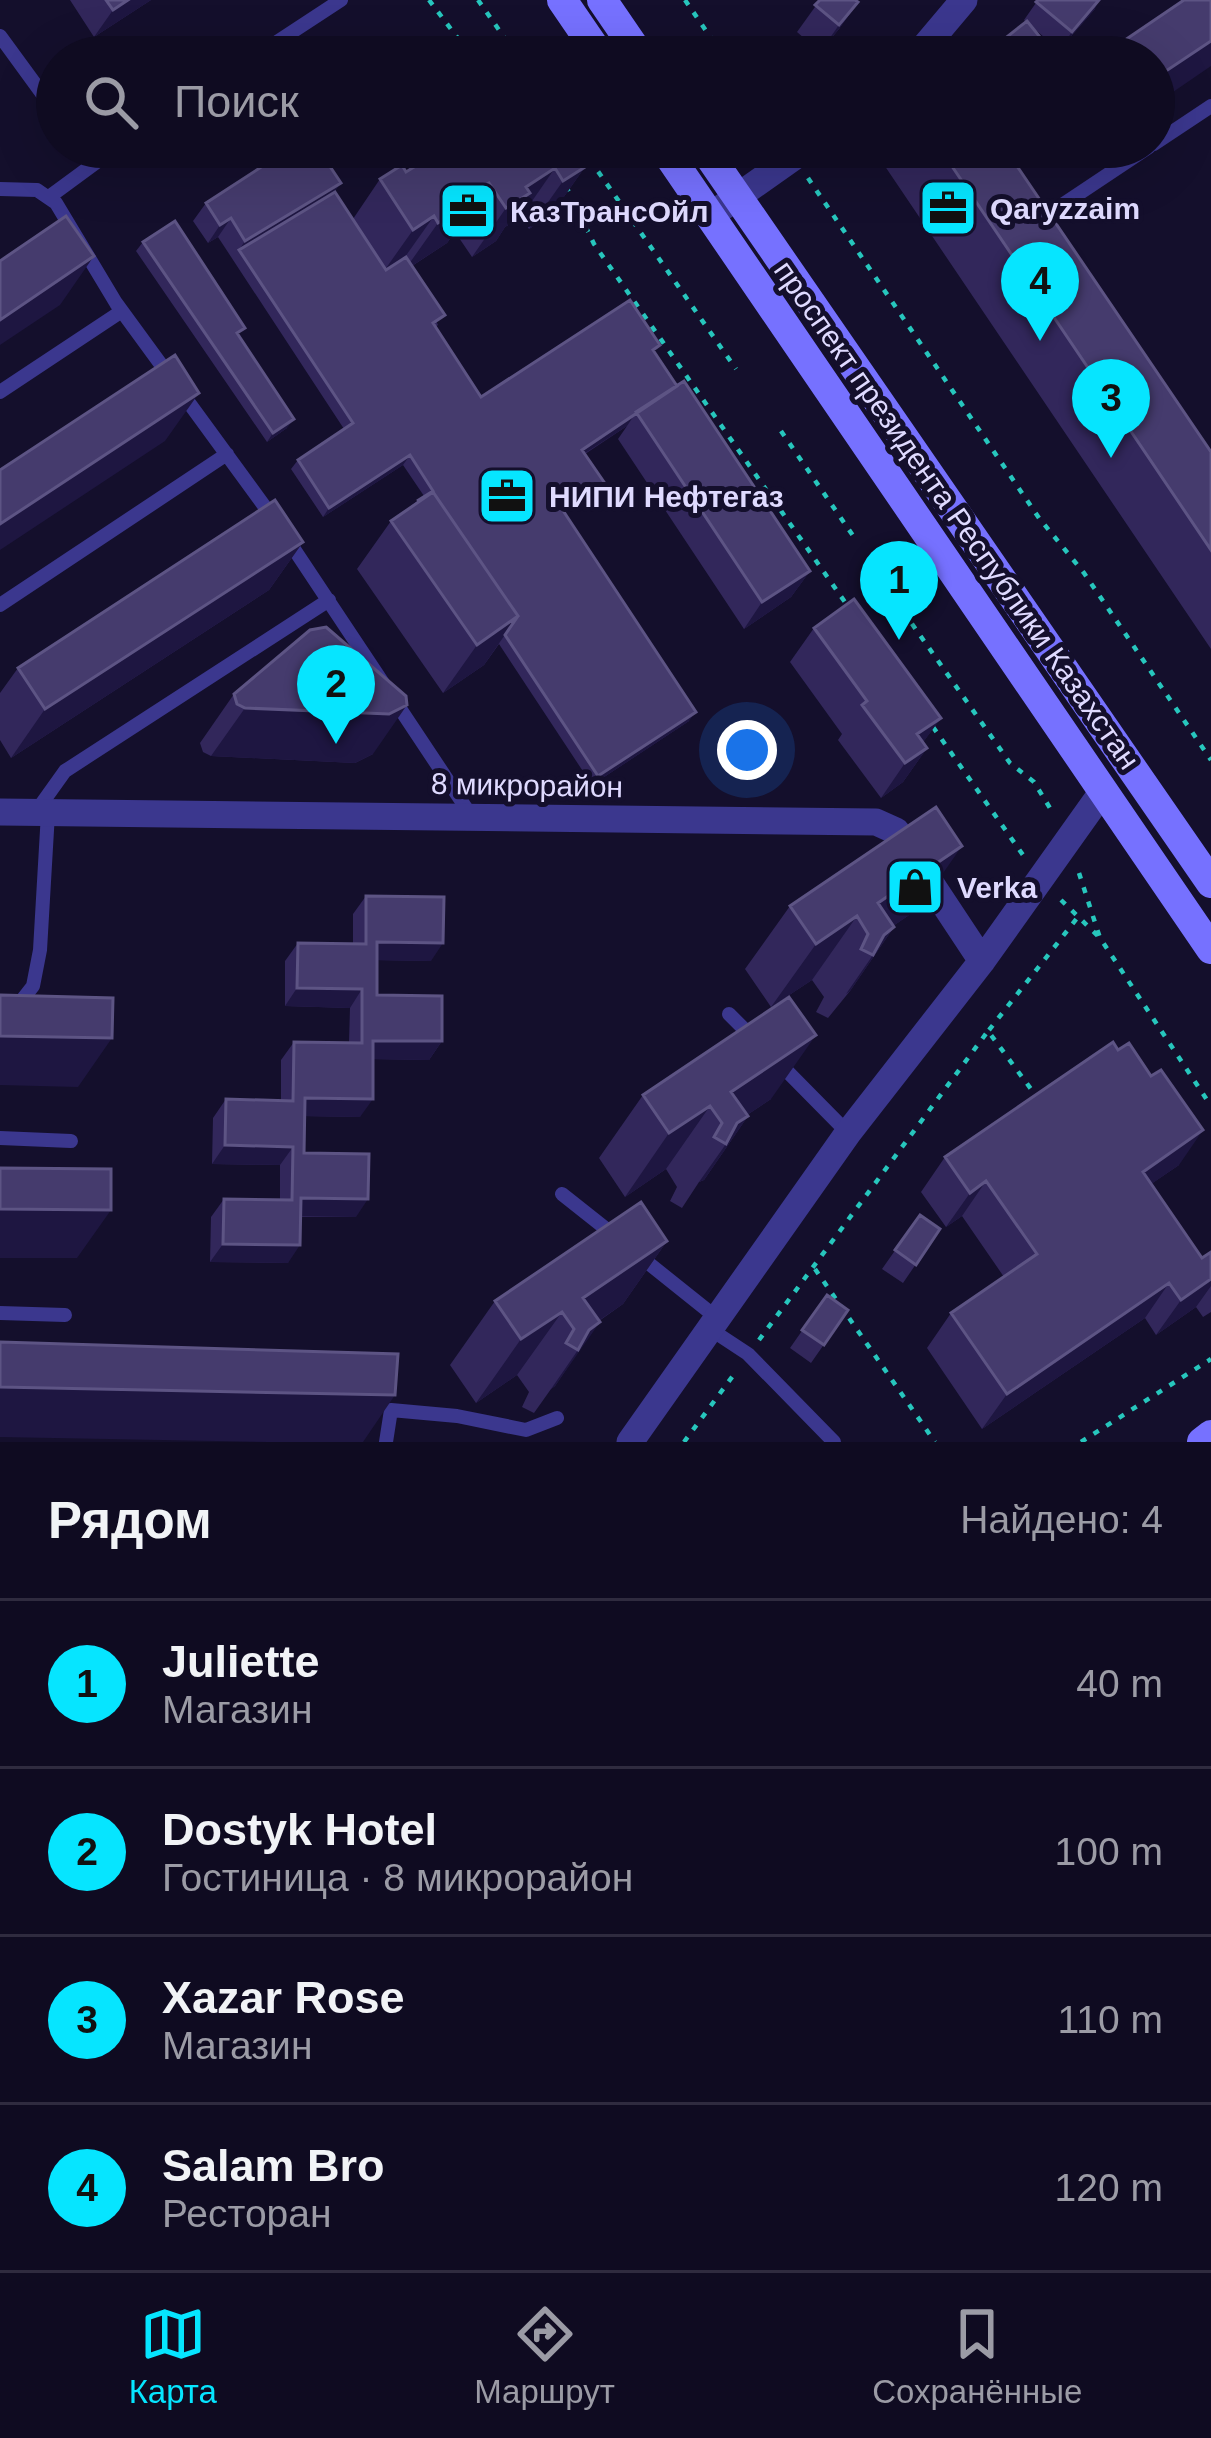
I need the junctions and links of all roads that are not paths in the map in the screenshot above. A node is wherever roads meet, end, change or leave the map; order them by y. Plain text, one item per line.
1 (341, 0) edge
2 (562, 0) edge
3 (602, 0) edge
4 (964, 0) edge
5 (0, 36) edge
6 (286, 36) edge
7 (587, 36) edge
8 (627, 36) edge
9 (936, 36) edge
10 (36, 85) edge
11 (1211, 106) edge
12 (1175, 130) edge
13 (86, 168) edge
14 (677, 168) edge
15 (718, 168) edge
16 (779, 168) edge
17 (1119, 168) edge
18 (0, 189) edge
19 (49, 197) junction
20 (738, 197) junction
21 (1028, 201) edge
22 (710, 215) junction
23 (1041, 220) junction
24 (1054, 239) edge
25 (122, 311) junction
26 (0, 392) edge
27 (227, 454) junction
28 (328, 600) junction
29 (0, 605) edge
30 (1103, 791) junction
31 (0, 812) edge
32 (41, 813) junction
33 (472, 818) junction
34 (1211, 884) edge
35 (1211, 949) edge
36 (982, 961) junction
37 (729, 1014) dead end
38 (0, 1016) edge
39 (848, 1133) junction
40 (0, 1138) edge
41 (71, 1141) dead end
42 (562, 1194) dead end
43 (0, 1313) edge
44 (65, 1315) dead end
45 (714, 1323) junction
46 (557, 1418) dead end
47 (1211, 1436) edge
48 (386, 1442) edge
49 (630, 1442) edge
50 (835, 1442) edge
51 (1202, 1442) edge

1 - 6 lane
2 - 7 main road
3 - 8 main road
4 - 9 street
5 - 10 lane
11 - 12 lane
13 - 19 lane
14 - 22 main road, проспект президента Республики Казахстан
15 - 20 main road, проспект президента Республики Казахстан
16 - 20 street
17 - 23 lane
18 - 19 lane
19 - 25 lane
20 - 22 street
20 - 34 main road, проспект президента Республики Казахстан
21 - 23 lane
22 - 30 main road, проспект президента Республики Казахстан
23 - 24 lane
25 - 26 lane
25 - 27 lane
27 - 28 lane
27 - 29 lane
28 - 32 lane
28 - 33 lane
30 - 35 main road, проспект президента Республики Казахстан
30 - 36 street
31 - 32 street, 8 микрорайон
32 - 33 street, 8 микрорайон
32 - 38 lane
33 - 36 street, 8 микрорайон
36 - 39 street
37 - 39 lane
39 - 45 street
40 - 41 lane
42 - 45 lane
43 - 44 lane
45 - 49 street
45 - 50 lane
46 - 48 lane
47 - 51 main road

